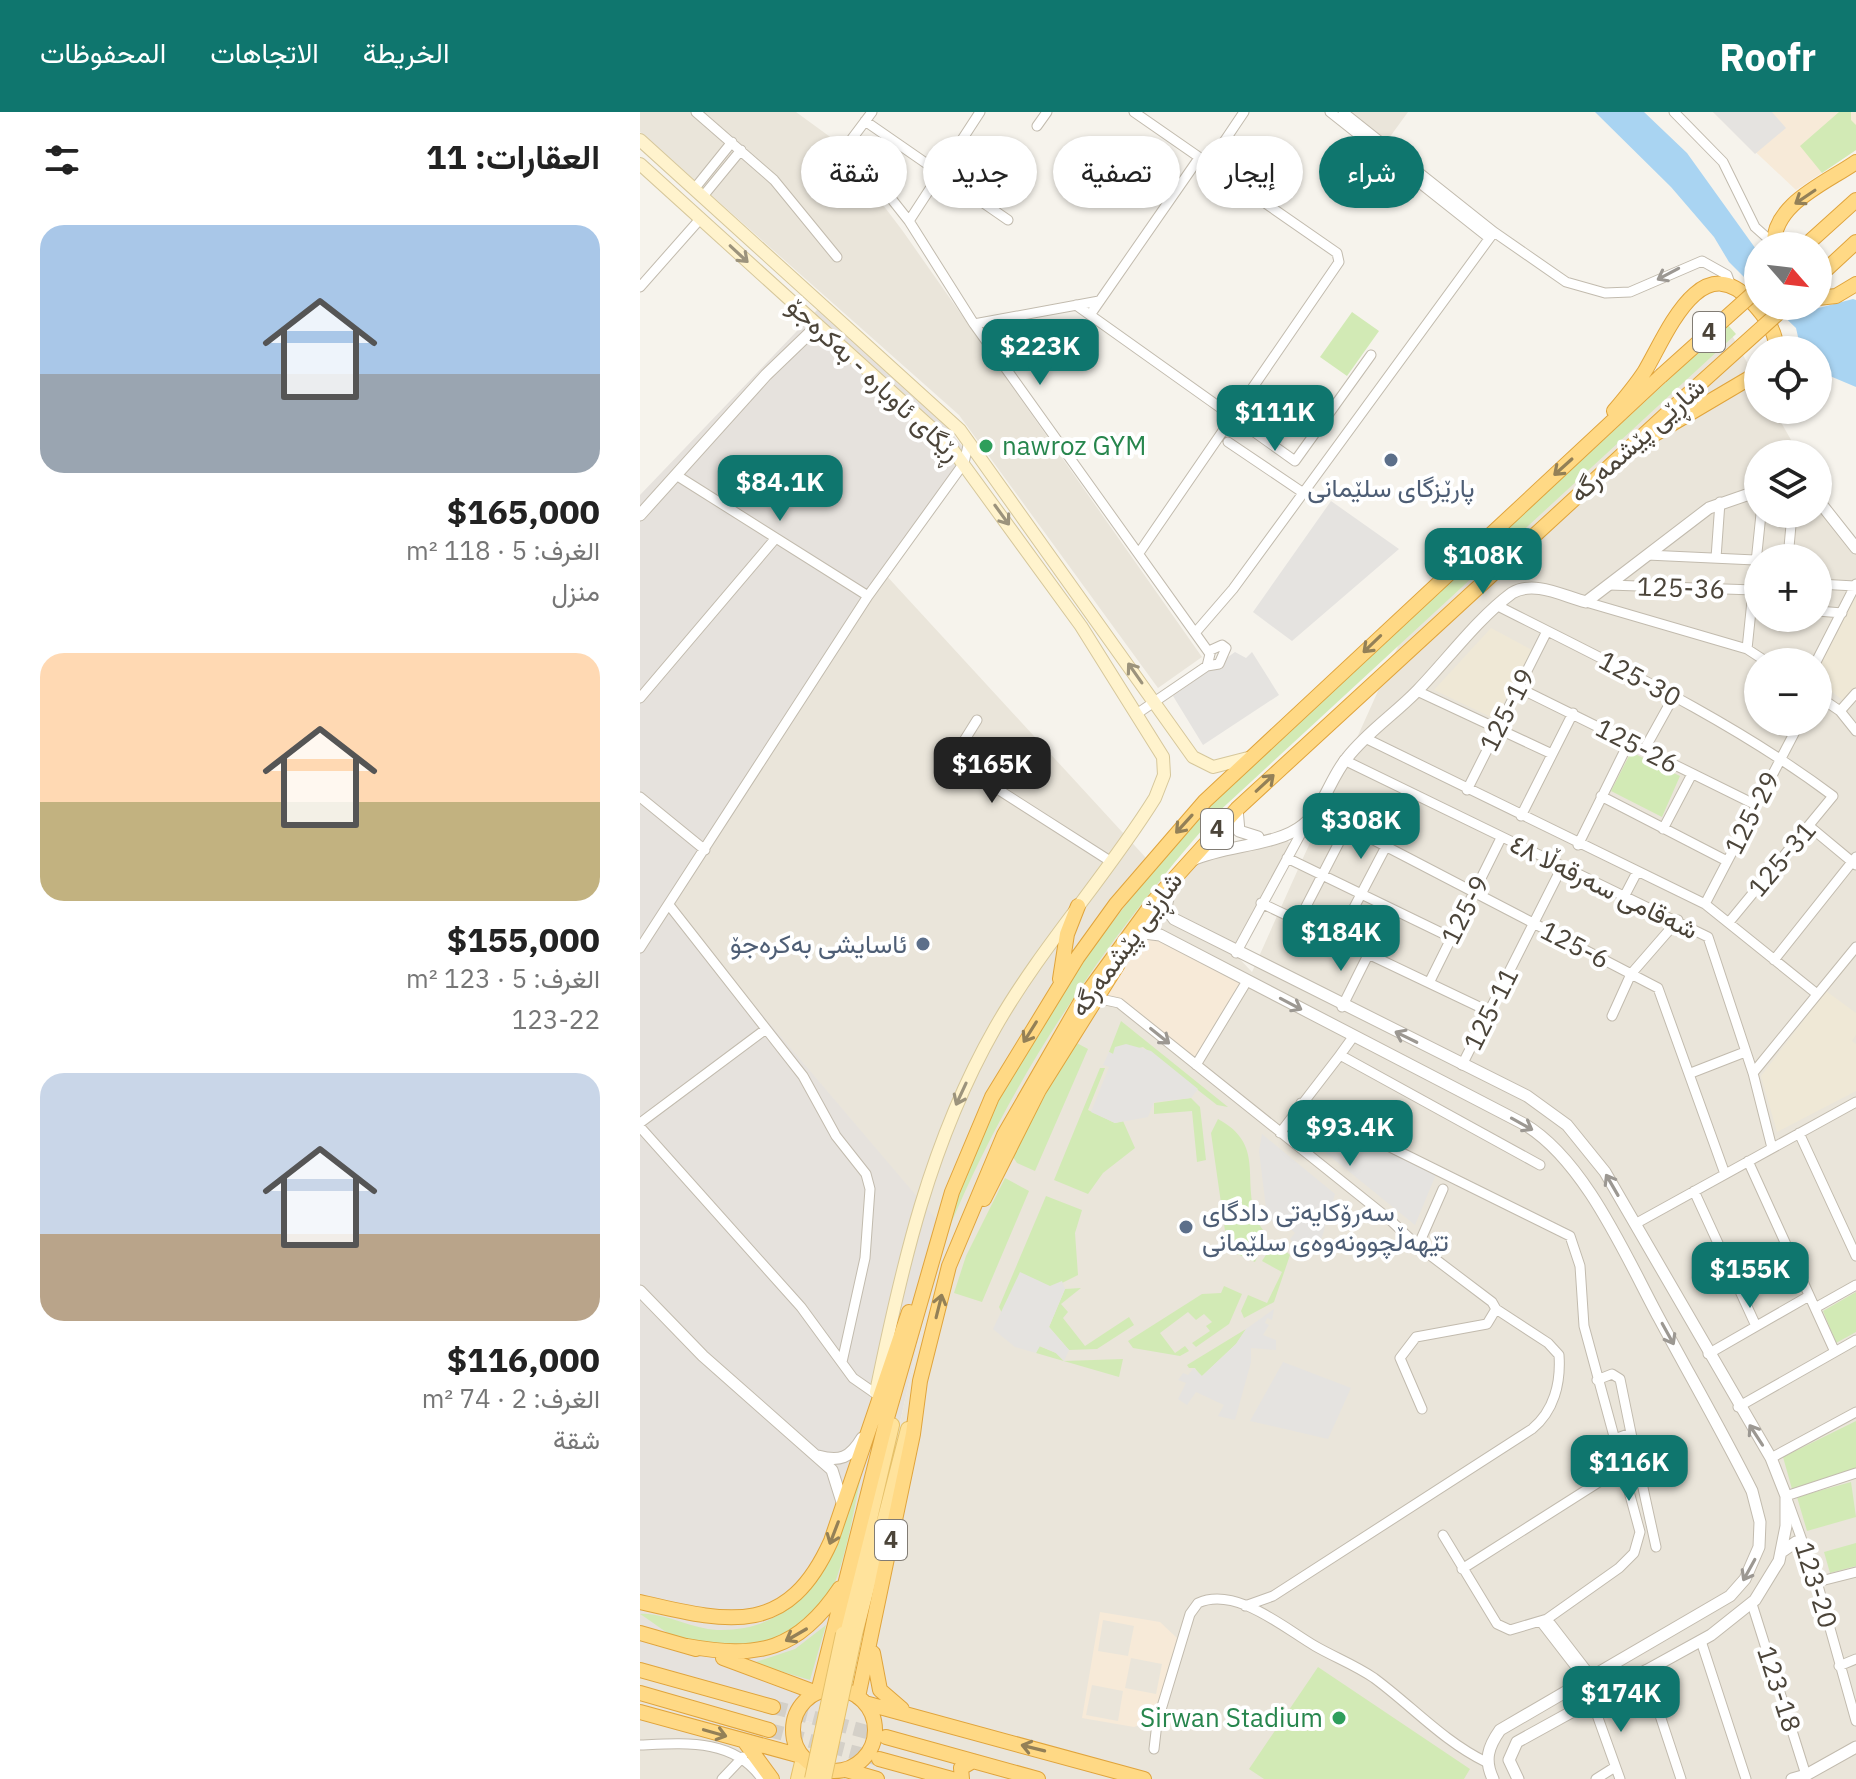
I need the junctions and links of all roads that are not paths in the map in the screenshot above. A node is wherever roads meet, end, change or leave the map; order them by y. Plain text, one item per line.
1 (696, 112) edge
2 (980, 112) edge
3 (1047, 112) edge
4 (1134, 112) edge
5 (1244, 112) edge
6 (1330, 112) edge
7 (1343, 112) edge
8 (1674, 112) edge
9 (869, 116) edge
10 (1037, 126) dead end
11 (964, 136) edge
12 (1228, 136) edge
13 (640, 140) edge
14 (732, 142) junction
15 (741, 150) junction
16 (1196, 156) edge
17 (923, 159) edge
18 (1196, 162) edge
19 (1856, 162) edge
20 (640, 164) edge
21 (699, 192) junction
22 (923, 199) edge
23 (1856, 200) edge
24 (991, 208) edge
25 (1272, 208) edge
26 (701, 218) junction
27 (1008, 220) dead end
28 (909, 221) junction
29 (1760, 232) edge
30 (1775, 232) edge
31 (1821, 232) edge
32 (1491, 235) junction
33 (1851, 247) edge
34 (837, 257) dead end
35 (1832, 264) edge
36 (1731, 286) junction
37 (640, 287) edge
38 (1853, 288) edge
39 (1832, 298) edge
40 (1099, 301) junction
41 (1744, 302) edge
42 (1076, 305) junction
43 (1090, 315) junction
44 (1770, 320) edge
45 (974, 324) junction
46 (817, 326) junction
47 (1774, 336) edge
48 (1371, 355) dead end
49 (1744, 381) edge
50 (1232, 417) junction
51 (964, 436) junction
52 (947, 442) junction
53 (1228, 442) dead end
54 (1587, 445) junction
55 (964, 463) junction
56 (1607, 467) junction
57 (993, 472) junction
58 (676, 475) junction
59 (981, 486) junction
60 (1302, 492) junction
61 (1744, 495) edge
62 (1720, 502) junction
63 (640, 515) edge
64 (1832, 518) edge
65 (775, 539) junction
66 (1856, 548) edge
67 (1139, 553) junction
68 (1647, 555) junction
69 (1716, 558) junction
70 (1744, 559) edge
71 (1832, 584) edge
72 (1609, 585) junction
73 (1855, 585) edge
74 (1744, 590) edge
75 (868, 596) junction
76 (1586, 602) junction
77 (1498, 606) junction
78 (1832, 612) edge
79 (1842, 613) junction
80 (1547, 631) junction
81 (1195, 633) junction
82 (1744, 648) edge
83 (1823, 648) edge
84 (1210, 654) junction
85 (1207, 666) junction
86 (1519, 688) junction
87 (1417, 691) junction
88 (1856, 693) edge
89 (1674, 696) junction
90 (640, 698) edge
91 (1155, 701) junction
92 (1832, 706) edge
93 (1840, 711) junction
94 (1138, 713) junction
95 (1573, 713) junction
96 (977, 720) dead end
97 (1497, 731) junction
98 (1856, 731) edge
99 (1792, 736) edge
100 (1365, 738) junction
101 (1629, 742) junction
102 (1644, 750) junction
103 (1552, 754) junction
104 (1780, 757) junction
105 (1248, 758) junction
106 (1344, 760) junction
107 (1692, 774) junction
108 (1467, 790) junction
109 (1413, 795) junction
110 (1601, 796) junction
111 (1833, 796) joint
112 (640, 797) edge
113 (1756, 805) junction
114 (1237, 809) junction
115 (1313, 814) junction
116 (1521, 816) junction
117 (1809, 826) junction
118 (1347, 827) junction
119 (1663, 829) junction
120 (1276, 837) junction
121 (1501, 838) junction
122 (1578, 845) junction
123 (1387, 847) junction
124 (705, 850) junction
125 (1290, 852) junction
126 (1110, 861) junction
127 (1727, 861) junction
128 (1855, 861) edge
129 (1184, 865) junction
130 (1562, 867) junction
131 (1637, 872) junction
132 (1322, 875) junction
133 (1172, 879) junction
134 (1474, 893) junction
135 (1362, 894) junction
136 (1625, 895) junction
137 (1155, 900) junction
138 (1261, 903) junction
139 (1705, 904) junction
140 (669, 905) junction
141 (1078, 906) junction
142 (1678, 920) junction
143 (1730, 921) junction
144 (1298, 922) junction
145 (1534, 924) junction
146 (1137, 935) junction
147 (1452, 938) junction
148 (1337, 940) junction
149 (1219, 943) junction
150 (1121, 944) junction
151 (1856, 947) edge
152 (640, 948) edge
153 (1236, 953) junction
154 (1368, 955) junction
155 (1209, 960) junction
156 (1774, 960) junction
157 (1631, 974) junction
158 (1247, 981) junction
159 (1429, 983) junction
160 (1056, 990) junction
161 (1817, 994) junction
162 (1095, 998) junction
163 (1342, 1007) junction
164 (1490, 1012) junction
165 (1612, 1016) dead end
166 (766, 1029) junction
167 (1353, 1037) junction
168 (1745, 1052) junction
169 (1340, 1055) junction
170 (1196, 1065) junction
171 (1462, 1065) junction
172 (1691, 1073) junction
173 (1753, 1073) junction
174 (1301, 1103) junction
175 (1855, 1105) edge
176 (640, 1125) edge
177 (1280, 1133) junction
178 (1799, 1133) junction
179 (1772, 1148) junction
180 (1748, 1161) junction
181 (1540, 1165) dead end
182 (1725, 1174) junction
183 (1443, 1189) dead end
184 (1694, 1191) junction
185 (942, 1222) junction
186 (1635, 1224) junction
187 (1856, 1228) edge
188 (960, 1232) junction
189 (1846, 1234) junction
190 (1418, 1246) junction
191 (1856, 1256) edge
192 (1856, 1285) edge
193 (640, 1291) edge
194 (1809, 1296) junction
195 (1815, 1308) junction
196 (1496, 1309) junction
197 (1756, 1326) junction
198 (912, 1334) junction
199 (1856, 1340) edge
200 (1835, 1352) junction
201 (1708, 1354) junction
202 (842, 1362) junction
203 (1597, 1380) junction
204 (920, 1381) junction
205 (876, 1394) junction
206 (1738, 1407) junction
207 (1422, 1409) dead end
208 (1856, 1412) edge
209 (869, 1427) junction
210 (1631, 1433) junction
211 (1612, 1440) junction
212 (817, 1456) junction
213 (1771, 1458) junction
214 (1621, 1468) junction
215 (1856, 1473) edge
216 (1786, 1496) junction
217 (1644, 1497) junction
218 (1631, 1501) junction
219 (843, 1507) junction
220 (1443, 1535) dead end
221 (1805, 1546) junction
222 (1656, 1547) dead end
223 (1781, 1553) junction
224 (1462, 1569) junction
225 (1856, 1572) edge
226 (847, 1578) junction
227 (1817, 1582) junction
228 (1273, 1596) junction
229 (640, 1602) edge
230 (1752, 1604) junction
231 (1245, 1606) junction
232 (1710, 1609) junction
233 (1271, 1618) junction
234 (1544, 1621) junction
235 (640, 1622) edge
236 (1722, 1628) junction
237 (640, 1633) edge
238 (849, 1634) junction
239 (871, 1636) junction
240 (1701, 1641) junction
241 (680, 1644) junction
242 (831, 1644) junction
243 (1856, 1659) edge
244 (1839, 1666) junction
245 (640, 1670) edge
246 (1645, 1670) junction
247 (1588, 1678) junction
248 (817, 1692) junction
249 (640, 1693) edge
250 (862, 1700) junction
251 (1592, 1701) junction
252 (773, 1707) tunnel mouth
253 (640, 1712) edge
254 (924, 1720) junction
255 (1856, 1721) edge
256 (769, 1730) tunnel mouth
257 (886, 1737) tunnel mouth
258 (745, 1741) junction
259 (640, 1745) edge
260 (1856, 1747) edge
261 (935, 1749) junction
262 (1154, 1749) dead end
263 (743, 1757) junction
264 (802, 1757) junction
265 (879, 1759) tunnel mouth
266 (973, 1761) junction
267 (1486, 1762) junction
268 (1615, 1767) junction
269 (841, 1773) edge
270 (929, 1773) junction
271 (1806, 1775) junction
272 (722, 1779) edge
273 (762, 1779) edge
274 (772, 1779) edge
275 (798, 1779) edge
276 (812, 1779) edge
277 (824, 1779) edge
278 (877, 1779) edge
279 (952, 1779) edge
280 (962, 1779) edge
281 (1038, 1779) edge
282 (1144, 1779) edge
283 (1493, 1779) edge
284 (1518, 1779) edge
285 (1596, 1779) edge
286 (1620, 1779) edge
287 (1681, 1779) edge
288 (1746, 1779) edge
289 (1792, 1779) edge

1 - 14 street
2 - 11 street
3 - 10 street
4 - 16 street
5 - 12 street
6 - 32 street
7 - 32 street
8 - 29 street
9 - 17 street
9 - 28 street
13 - 21 main road
14 - 15 street
14 - 21 street
15 - 21 street
15 - 34 street
18 - 40 street
19 -> 30 highway
20 - 26 main road, ڕێگای ئاوبارە - بەکرەجۆ
21 - 51 main road
22 - 28 street
23 - 31 highway
24 - 27 street
25 - 50 street
26 - 37 street
26 -> 46 main road, ڕێگای ئاوبارە - بەکرەجۆ
28 - 45 street
36 -> 32 street
32 - 60 street
33 - 35 highway
36 - 47 highway
36 - 54 highway
38 - 39 highway
40 - 42 street
40 - 43 street
41 - 54 highway, شاڕێی پێشمەرگە / 4, bridge
42 - 43 street
42 - 45 street
43 - 50 street
44 - 56 highway, شاڕێی پێشمەرگە / 4, bridge
45 - 67 street
46 - 52 main road, ڕێگای ئاوبارە - بەکرەجۆ
46 - 58 street
48 - 50 street
49 - 56 highway
50 - 67 street
51 - 52 main road
51 - 55 street
51 - 57 main road
52 - 55 main road, ڕێگای ئاوبارە - بەکرەجۆ
53 - 60 street
54 -> 105 highway, شاڕێی پێشمەرگە / 4
55 - 57 street
55 - 59 main road, ڕێگای ئاوبارە - بەکرەجۆ
55 - 75 street
114 -> 56 highway, شاڕێی پێشمەرگە / 4
57 - 59 main road
91 -> 57 main road
58 - 63 street
58 - 65 street
59 -> 94 main road, ڕێگای ئاوبارە - بەکرەجۆ
60 - 81 street
61 - 62 street
62 - 68 street
62 - 69 street
64 - 66 street
65 - 75 street
65 - 90 street
67 - 81 street
68 - 69 street
68 - 72 street
69 - 70 street
71 - 73 street
72 - 74 street, 125-36
72 - 76 street
73 - 79 street
75 - 124 street
76 - 77 street
76 - 82 street
77 - 80 street, 125-30
77 - 87 street
78 - 79 street
79 - 83 street
80 - 86 street, 125-19
80 - 89 street, 125-30
81 - 84 street
84 - 85 street
84 - 85 street
85 - 91 street
86 - 95 street, 125-26
86 - 97 street, 125-19
87 - 97 street
87 - 100 street
88 - 93 street
89 - 102 street
89 - 104 street, 125-30
91 - 94 street
91 - 105 main road
92 - 93 street
93 - 98 street
94 - 126 main road, ڕێگای ئاوبارە - بەکرەجۆ
95 - 101 street, 125-26
95 - 103 street
96 - 126 street
97 - 103 street
97 - 108 street, 125-19
99 - 104 street, 125-29
100 - 106 street
100 - 108 street
101 - 102 street, 125-26
101 - 110 street
102 - 107 street, 125-26
103 - 116 street
104 - 111 street, 125-30
104 - 113 street, 125-29
105 -> 160 highway, شاڕێی پێشمەرگە / 4
106 - 109 street, شەقامی سەرقەڵا ٤٨
106 - 115 street
107 - 113 street, 125-26
107 - 119 street
108 - 116 street
109 - 121 street, شەقامی سەرقەڵا ٤٨
109 - 123 street
110 - 119 street
110 - 122 street
111 - 117 street, 125-31
112 - 124 street
113 - 127 street, 125-29
114 - 120 street
114 - 129 highway, شاڕێی پێشمەرگە / 4
115 - 118 street, 125-6
115 - 120 street
115 - 125 street
116 - 122 street
117 - 128 street
117 - 143 street, 125-31
118 - 123 street, 125-6
118 - 132 street
119 - 127 street
120 - 125 street
120 - 129 street
121 - 130 street, شەقامی سەرقەڵا ٤٨
121 - 134 street, 125-9
122 - 131 street
123 - 134 street, 125-6
123 - 135 street
124 - 140 street
125 - 132 street
125 - 138 street
126 - 141 main road
127 - 139 street, 125-29
128 - 156 street
129 - 133 highway, شاڕێی پێشمەرگە / 4
130 - 136 street, شەقامی سەرقەڵا ٤٨
130 - 145 street, 125-11
131 - 136 street
131 - 139 street
132 - 135 street
132 - 144 street
133 - 137 highway, شاڕێی پێشمەرگە / 4
133 - 149 street
134 - 145 street, 125-6
134 - 147 street, 125-9
135 - 147 street
135 - 148 street
136 - 142 street, شەقامی سەرقەڵا ٤٨
137 - 146 highway
137 - 150 highway, شاڕێی پێشمەرگە / 4
138 - 144 street
138 - 153 street
139 - 143 street
140 - 152 street
140 - 166 street
141 - 160 highway
141 -> 205 main road
142 - 157 street
142 - 168 street, شەقامی سەرقەڵا ٤٨
143 - 156 street
144 - 148 street
145 - 157 street, 125-6
145 - 164 street, 125-11
146 - 150 street
146 - 155 street
146 - 162 highway
147 - 159 street, 125-9
148 - 154 street
149 - 153 street
149 - 155 street
150 - 188 highway, شاڕێی پێشمەرگە / 4
151 - 161 street
153 - 163 street
154 - 159 street
154 - 163 street
155 - 158 street
156 - 161 street
157 - 165 street
157 - 172 street, 125-6
158 -> 167 street
158 - 170 street
159 - 164 street
160 -> 185 highway, شاڕێی پێشمەرگە / 4
161 - 173 street
162 -> 170 street
162 - 188 highway
171 -> 163 street
164 - 171 street, 125-11
166 - 176 street
166 - 202 street
167 - 169 street
167 -> 232 street
168 - 172 street
168 - 173 street, شەقامی سەرقەڵا ٤٨
169 - 174 street
169 - 181 street
170 - 177 street
186 -> 171 street
172 - 182 street, 125-6
173 - 179 street, شەقامی سەرقەڵا ٤٨
174 - 177 street
174 - 203 street
175 - 178 street
176 - 202 street
177 - 190 street
178 - 179 street
178 - 189 street
179 - 180 street
180 - 182 street
180 - 194 street
182 - 184 street
183 - 190 street
184 - 186 street
184 - 197 street
185 - 198 highway, شاڕێی پێشمەرگە
185 - 209 highway
186 - 201 street
187 - 189 street
204 -> 188 highway, شاڕێی پێشمەرگە / 4
189 - 191 street
190 - 196 street
192 - 195 street
193 - 212 street
194 - 195 street
194 - 197 street
195 - 200 street
196 - 207 street
196 - 228 street
197 - 201 street
198 - 226 highway, شاڕێی پێشمەرگە
198 - 238 main road
199 - 200 street
200 - 206 street
201 - 206 street
202 - 205 street
203 - 210 street
203 - 211 street
204 - 238 main road
204 - 239 highway, 4
205 - 209 main road
213 -> 206 street
208 - 213 street
209 - 212 street
209 - 219 highway
210 - 211 street
210 - 217 street
211 - 214 street
212 - 219 street
213 - 216 street
214 - 218 street
214 - 224 street
215 - 216 street
216 - 221 street, 123-20
216 - 223 street
217 - 218 street
217 - 222 street
218 - 234 street
219 -> 229 highway
220 - 224 street
221 - 223 street
221 - 227 street, 123-20
223 - 230 street
224 - 234 street
225 - 227 street
226 -> 241 highway
226 - 242 highway, شاڕێی پێشمەرگە
227 - 244 street, 123-20
228 - 231 street
228 - 233 street
230 - 236 street
230 - 271 street, 123-18
231 - 233 street
231 - 262 street
232 - 236 street
232 - 247 street
233 - 267 street
234 - 247 street
235 - 241 highway
236 - 240 street
237 - 241 highway
238 - 276 main road, bridge
238 - 277 main road, bridge
239 - 242 highway
239 - 250 highway, 4
239 - 254 highway
240 - 246 street
240 - 288 street
241 - 248 highway
242 - 248 highway, شاڕێی پێشمەرگە
243 - 244 street
244 - 255 street, 123-20
245 - 252 highway
246 - 251 street
246 - 287 street
247 - 267 street
248 - 250 highway
248 - 264 highway
249 - 256 highway
250 - 254 highway
250 - 269 highway, 4
251 - 268 street
251 - 284 street
253 -> 258 highway
282 -> 254 highway
257 - 261 highway
258 - 264 highway
258 - 274 highway
259 - 263 street
260 - 271 street
261 - 266 highway
261 - 270 highway
263 - 272 street
263 - 273 street
264 - 269 highway
264 - 275 main road
265 - 270 highway
266 - 280 highway
266 - 281 highway
267 - 283 street
268 - 285 street
268 - 286 street
269 - 278 highway
270 - 279 highway
271 - 289 street

